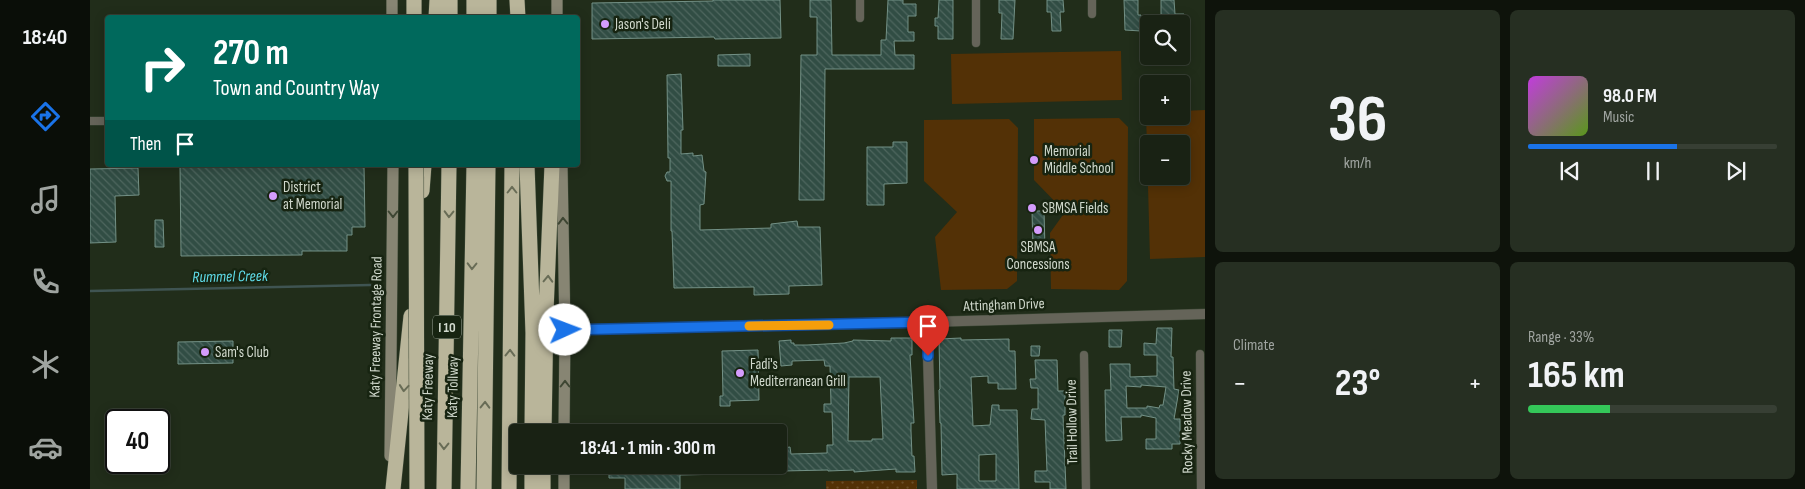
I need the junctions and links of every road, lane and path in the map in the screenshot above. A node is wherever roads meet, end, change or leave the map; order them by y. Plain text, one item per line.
1 (392, 0) edge
2 (414, 0) edge
3 (437, 0) edge
4 (450, 0) edge
5 (474, 0) edge
6 (489, 0) edge
7 (513, 0) edge
8 (517, 0) edge
9 (557, 0) edge
10 (860, 0) edge
11 (976, 0) edge
12 (1092, 0) edge
13 (1092, 14) dead end
14 (392, 15) edge
15 (415, 15) edge
16 (436, 15) edge
17 (450, 15) edge
18 (474, 15) edge
19 (489, 15) edge
20 (512, 15) edge
21 (518, 15) edge
22 (557, 15) edge
23 (860, 18) dead end
24 (976, 42) dead end
25 (90, 121) edge
26 (105, 121) edge
27 (393, 167) edge
28 (416, 167) edge
29 (424, 167) edge
30 (449, 167) edge
31 (474, 167) edge
32 (488, 167) edge
33 (512, 167) edge
34 (527, 167) edge
35 (552, 167) edge
36 (562, 167) edge
37 (1205, 314) edge
38 (928, 322) junction
39 (565, 330) junction
40 (1200, 354) dead end
41 (1084, 355) dead end
42 (532, 424) edge
43 (544, 424) edge
44 (564, 424) edge
45 (532, 474) edge
46 (543, 474) edge
47 (564, 474) edge
48 (392, 489) edge
49 (417, 489) edge
50 (444, 489) edge
51 (468, 489) edge
52 (484, 489) edge
53 (509, 489) edge
54 (532, 489) edge
55 (543, 489) edge
56 (564, 489) edge
57 (932, 489) edge
58 (1086, 489) edge
59 (1201, 489) edge

1 - 14 main road
2 - 15 highway
3 - 16 highway
4 - 17 highway
5 - 18 highway
6 - 19 highway
7 - 20 highway
8 - 21 highway
9 - 22 main road
10 - 23 street
11 - 24 street
12 - 13 street
25 - 26 street
27 -> 48 main road, Katy Freeway Frontage Road
28 - 49 highway, bridge
29 -> 48 highway
30 -> 50 highway, Katy Freeway / I 10
31 -> 51 highway, Katy Tollway
52 -> 32 highway
53 -> 33 highway
34 - 42 highway
43 -> 35 highway
39 -> 36 main road
37 - 38 street, Attingham Drive
38 - 39 street, Attingham Drive
38 - 57 street
44 -> 39 main road
40 - 59 street, Rocky Meadow Drive
41 - 58 street, Trail Hollow Drive
45 - 54 highway
46 - 55 highway
47 - 56 main road

